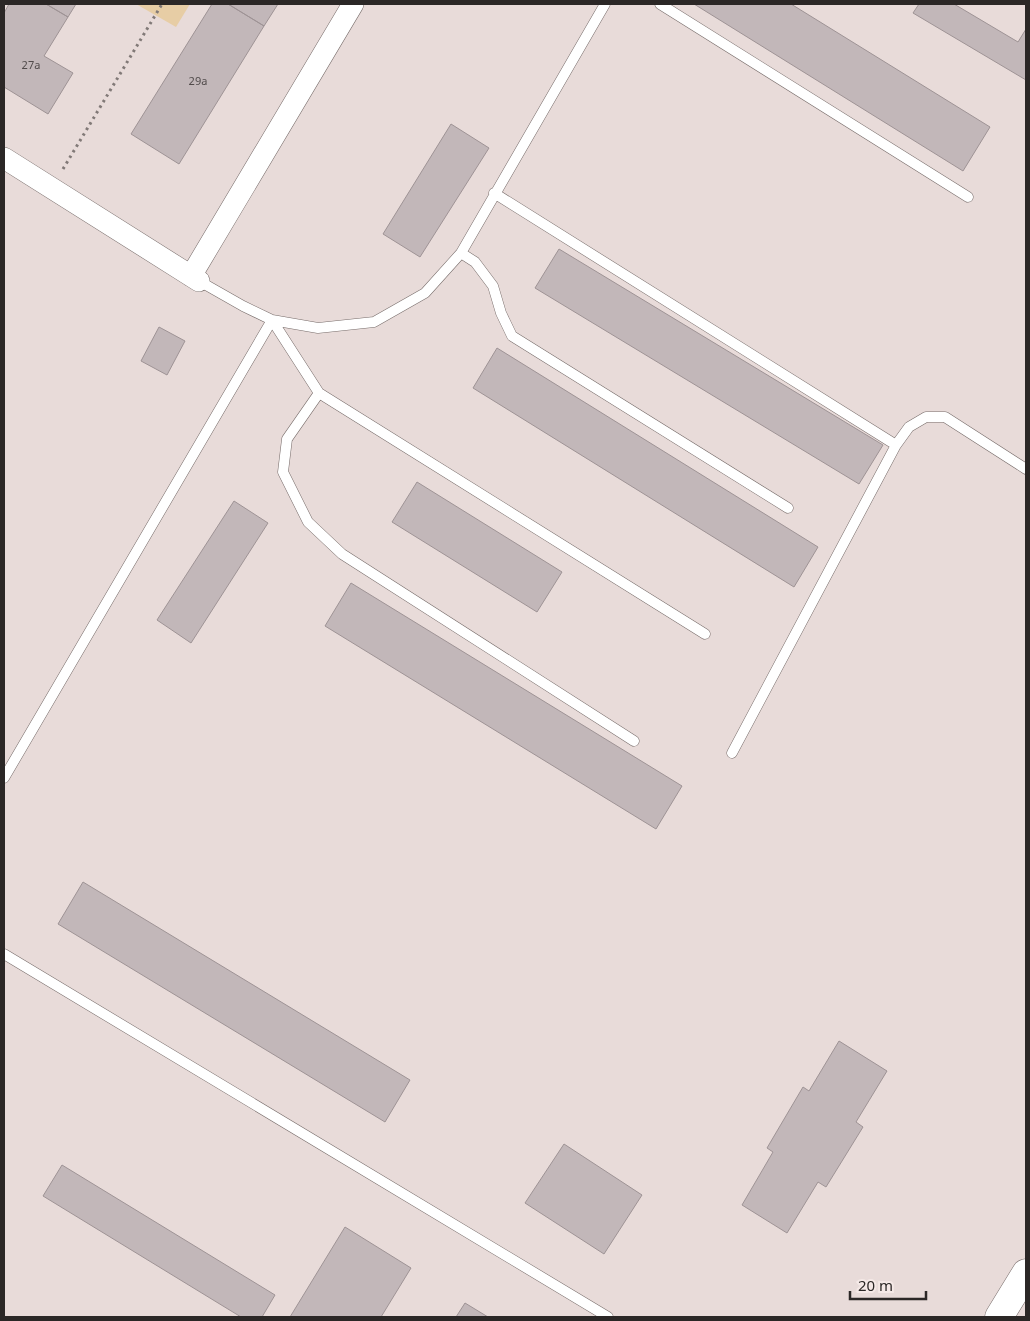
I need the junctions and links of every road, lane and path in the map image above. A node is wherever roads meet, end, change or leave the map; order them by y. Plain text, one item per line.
1 (162, 4) edge
2 (353, 4) edge
3 (605, 4) edge
4 (660, 4) edge
5 (4, 158) edge
6 (52, 189) junction
7 (494, 193) junction
8 (968, 197) dead end
9 (460, 254) junction
10 (195, 278) junction
11 (272, 320) junction
12 (319, 393) junction
13 (896, 445) junction
14 (1026, 470) edge
15 (788, 508) dead end
16 (705, 634) dead end
17 (634, 741) dead end
18 (732, 753) dead end
19 (4, 778) edge
20 (4, 954) edge
21 (1026, 1273) edge
22 (608, 1317) edge
23 (999, 1317) edge

1 - 6 path
2 - 10 street
3 - 7 lane
4 - 8 lane
5 - 6 street
6 - 10 street
7 - 9 lane
7 - 13 lane
9 - 11 lane
9 - 15 lane
10 - 11 lane
11 - 12 lane
11 - 19 lane
12 - 16 lane
12 - 17 lane
13 - 14 lane
13 - 18 lane
20 - 22 lane
21 - 23 main road

